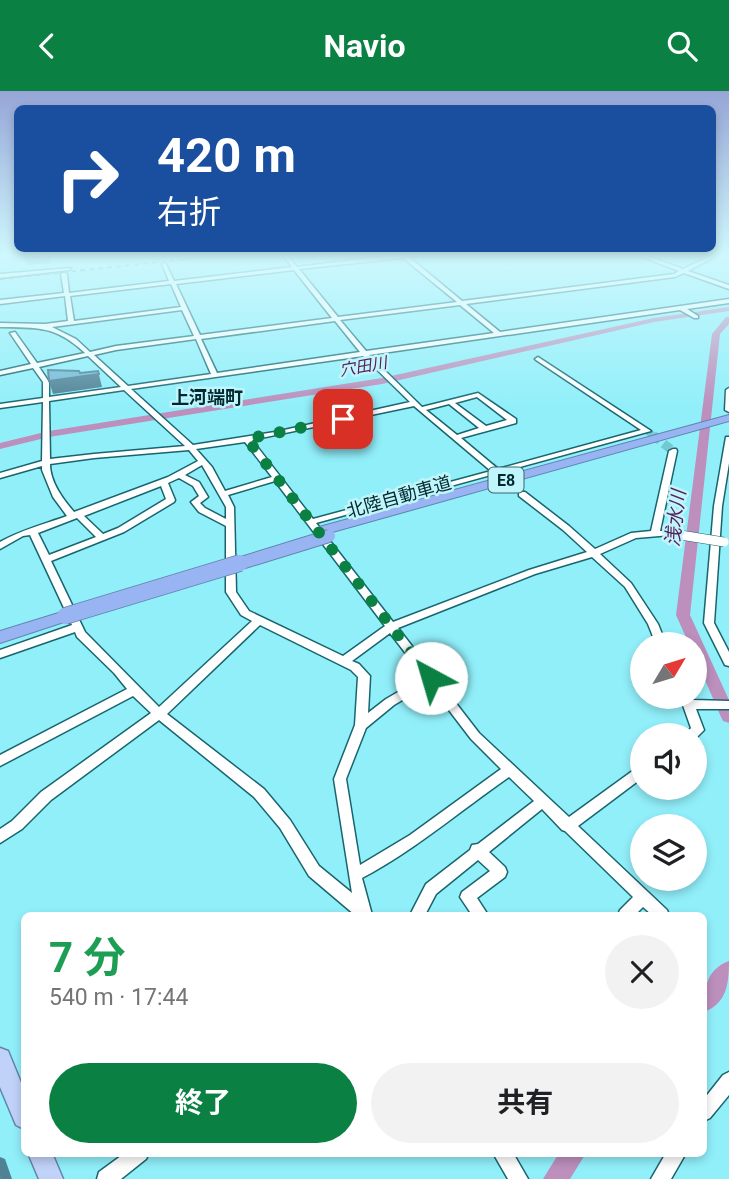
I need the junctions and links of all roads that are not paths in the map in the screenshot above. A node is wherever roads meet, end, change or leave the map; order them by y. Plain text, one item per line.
1 (68, 305) edge
2 (183, 305) edge
3 (324, 305) edge
4 (439, 305) edge
5 (462, 305) edge
6 (703, 305) edge
7 (185, 308) junction
8 (680, 308) junction
9 (695, 317) dead end
10 (335, 319) junction
11 (71, 322) junction
12 (0, 325) edge
13 (44, 326) junction
14 (13, 331) junction
15 (499, 334) junction
16 (198, 337) junction
17 (95, 346) dead end
18 (84, 349) junction
19 (365, 354) junction
20 (90, 355) junction
21 (538, 359) dead end
22 (36, 367) junction
23 (0, 373) edge
24 (215, 375) junction
25 (125, 388) junction
26 (729, 390) edge
27 (46, 400) junction
28 (450, 402) junction
29 (0, 406) edge
30 (418, 406) junction
31 (729, 418) edge
32 (485, 429) junction
33 (456, 437) junction
34 (247, 439) junction
35 (729, 439) edge
36 (191, 448) junction
37 (673, 451) dead end
38 (44, 462) junction
39 (202, 462) junction
40 (493, 468) junction
41 (179, 475) junction
42 (0, 476) edge
43 (278, 478) junction
44 (164, 482) junction
45 (223, 494) junction
46 (522, 494) tunnel mouth
47 (75, 515) junction
48 (310, 522) junction
49 (229, 524) junction
50 (33, 532) junction
51 (655, 534) junction
52 (102, 538) junction
53 (727, 542) edge
54 (0, 546) edge
55 (592, 554) junction
56 (45, 560) junction
57 (63, 612) junction
58 (258, 621) junction
59 (78, 627) junction
60 (391, 627) junction
61 (0, 628) edge
62 (656, 632) edge
63 (0, 637) edge
64 (0, 654) edge
65 (344, 661) junction
66 (729, 661) edge
67 (431, 678) junction
68 (134, 690) junction
69 (707, 703) edge
70 (729, 705) edge
71 (160, 713) junction
72 (361, 725) junction
73 (0, 761) edge
74 (509, 770) junction
75 (630, 780) edge
76 (543, 801) junction
77 (567, 825) junction
78 (0, 837) edge
79 (477, 851) junction
80 (356, 874) junction
81 (642, 897) junction
82 (363, 912) edge
83 (365, 912) edge
84 (419, 912) edge
85 (479, 912) edge
86 (628, 912) edge
87 (659, 912) edge
88 (0, 1059) edge
89 (729, 1081) edge
90 (707, 1108) edge
91 (21, 1110) edge
92 (42, 1157) edge
93 (135, 1157) edge
94 (503, 1157) edge
95 (674, 1157) edge
96 (51, 1179) edge
97 (106, 1179) edge
98 (519, 1179) edge
99 (660, 1179) edge

1 - 11 street
2 - 7 street
3 - 10 street
4 - 10 street
5 - 15 street
6 - 8 street
7 - 11 street
7 - 16 street
8 - 9 street
8 - 15 street
10 - 16 street
10 - 19 street
11 - 13 street
12 - 14 street
13 - 14 street
13 - 18 street
14 - 22 street
15 - 19 street
16 - 20 street
16 - 24 street
17 - 18 street
18 - 20 street
19 - 24 street
19 - 30 street
20 - 22 street
20 - 25 street
21 - 40 street
22 - 23 street
22 - 27 street
24 - 25 street
25 - 27 street
25 - 36 street
26 - 31 street
27 - 29 street
27 - 38 street
28 - 30 street
28 - 32 street
28 - 32 street
30 - 33 street
30 - 34 street
31 - 57 highway, 北陸自動車道 / E8, bridge
32 - 33 street
33 - 40 street
34 - 36 street
34 - 43 street
35 - 66 street
36 - 38 street
36 - 39 street
37 - 51 street
38 - 42 street
38 - 47 street
39 - 41 street
39 - 45 street
40 - 48 street
41 - 44 street
41 - 49 street
43 - 45 street
43 - 48 street
44 - 47 street
44 - 52 street
45 - 49 street
46 - 55 street
47 - 50 street
47 - 52 street
48 - 60 street
49 - 58 street
50 - 54 street
50 - 56 street
51 - 53 street, bridge
51 - 55 street
52 - 56 street
55 - 60 street
55 - 62 street
56 - 59 street
57 - 61 highway, 北陸自動車道 / E8
57 - 63 highway, 北陸自動車道 / E8
58 - 65 street
58 - 71 street
59 - 64 street
59 - 68 street
60 - 65 street
60 - 67 street
65 - 72 street
67 - 72 street
67 - 74 street
68 - 71 street
68 - 73 street
69 - 70 street
71 - 78 street
71 - 82 street
72 - 80 street
74 - 76 street
74 - 80 street
75 - 77 street
76 - 77 street
76 - 79 street
77 - 81 street
79 - 84 street
79 - 85 street
80 - 83 street
81 - 86 street
81 - 87 street
88 - 91 main road
89 - 90 street
92 - 96 main road
93 - 97 street
94 - 98 street
95 - 99 street

